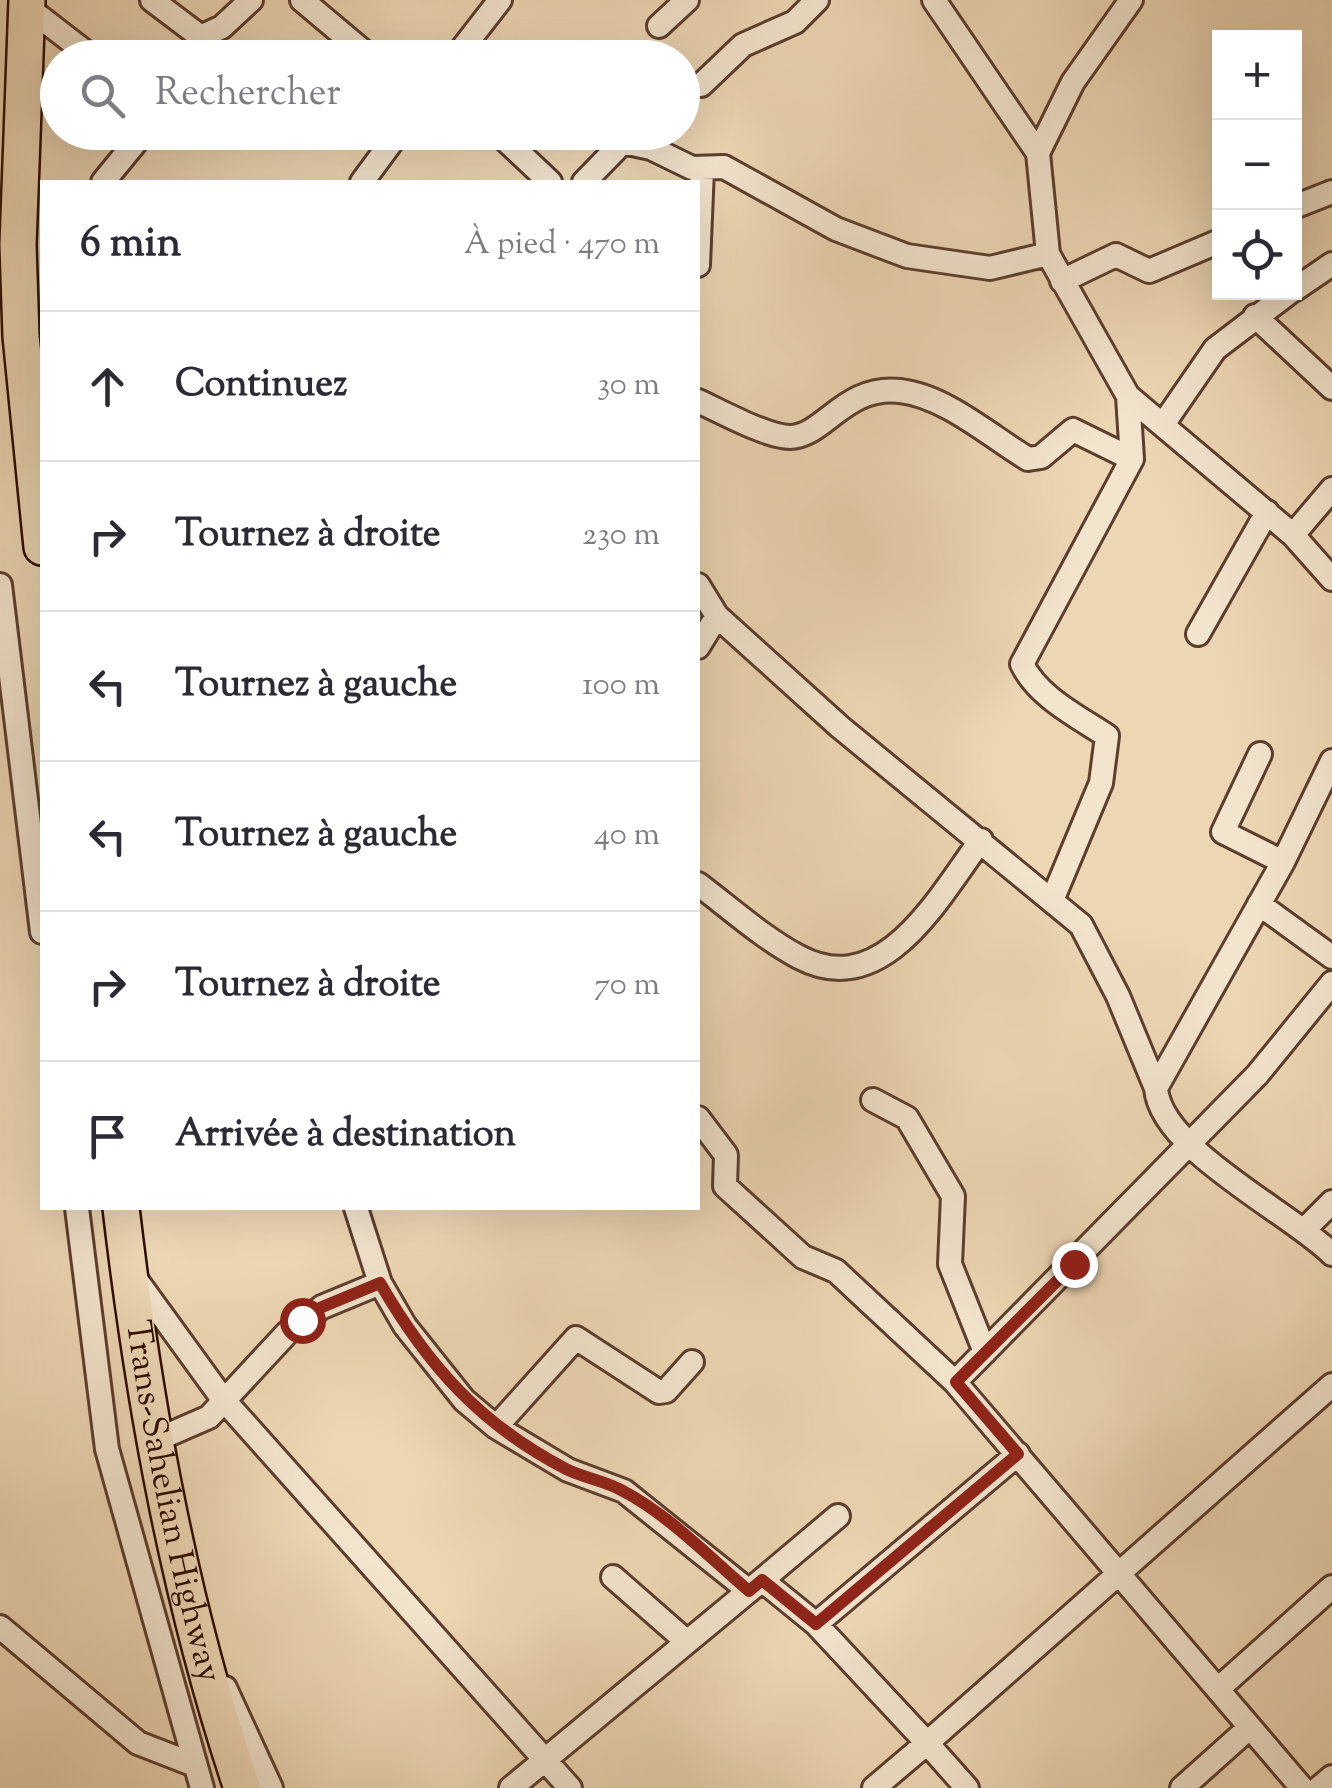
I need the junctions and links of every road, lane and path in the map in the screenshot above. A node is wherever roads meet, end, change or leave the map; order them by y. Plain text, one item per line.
1 (152, 0) edge
2 (250, 0) edge
3 (302, 0) edge
4 (500, 0) edge
5 (687, 0) edge
6 (817, 0) edge
7 (934, 0) edge
8 (1130, 0) edge
9 (27, 3) edge
10 (659, 26) dead end
11 (71, 40) edge
12 (350, 40) edge
13 (469, 40) edge
14 (701, 85) dead end
15 (129, 150) edge
16 (386, 150) edge
17 (516, 150) edge
18 (615, 150) edge
19 (646, 150) edge
20 (1038, 154) junction
21 (702, 169) junction
22 (105, 180) edge
23 (363, 180) edge
24 (548, 180) edge
25 (586, 180) edge
26 (1332, 192) edge
27 (1302, 204) edge
28 (700, 217) edge
29 (1212, 244) edge
30 (30, 245) edge
31 (1048, 254) junction
32 (1332, 264) edge
33 (1062, 282) junction
34 (1302, 284) edge
35 (1279, 300) edge
36 (1255, 316) junction
37 (1332, 388) edge
38 (1128, 396) junction
39 (700, 402) edge
40 (1164, 422) junction
41 (1132, 458) junction
42 (1332, 488) edge
43 (1267, 512) junction
44 (40, 515) edge
45 (1293, 535) junction
46 (1332, 579) edge
47 (0, 585) edge
48 (700, 587) edge
49 (717, 616) junction
50 (1198, 634) dead end
51 (700, 644) edge
52 (1260, 754) dead end
53 (1332, 761) edge
54 (1324, 802) edge
55 (981, 840) junction
56 (1284, 862) junction
57 (700, 885) edge
58 (1054, 898) junction
59 (1259, 904) junction
60 (40, 915) edge
61 (1332, 957) edge
62 (1332, 983) edge
63 (1156, 1088) junction
64 (873, 1100) dead end
65 (700, 1121) edge
66 (1190, 1144) junction
67 (1332, 1202) edge
68 (76, 1210) edge
69 (121, 1210) edge
70 (357, 1210) edge
71 (1306, 1228) junction
72 (1332, 1254) edge
73 (128, 1268) junction
74 (380, 1283) junction
75 (985, 1352) junction
76 (692, 1362) dead end
77 (956, 1382) junction
78 (1332, 1385) edge
79 (222, 1398) junction
80 (496, 1427) junction
81 (154, 1442) junction
82 (1018, 1454) junction
83 (838, 1516) dead end
84 (1118, 1574) junction
85 (613, 1576) dead end
86 (756, 1586) junction
87 (1332, 1587) edge
88 (816, 1624) junction
89 (196, 1626) junction
90 (0, 1627) edge
91 (686, 1641) junction
92 (1218, 1689) junction
93 (1250, 1728) junction
94 (927, 1743) junction
95 (546, 1760) junction
96 (192, 1764) junction
97 (1332, 1776) edge
98 (202, 1788) edge
99 (242, 1788) edge
100 (271, 1788) edge
101 (511, 1788) edge
102 (570, 1788) edge
103 (874, 1788) edge
104 (967, 1788) edge
105 (1182, 1788) edge
106 (1302, 1788) edge
107 (1319, 1788) edge

1 - 2 street
3 - 12 street
4 - 13 street
5 - 10 street
6 - 14 street
7 - 20 street
8 - 20 street
9 - 11 street
9 - 30 highway
15 - 22 street
16 - 23 street
17 - 24 street
18 - 25 street
19 - 21 street
20 - 31 street
21 - 28 street
21 - 31 street
26 - 27 street
29 - 33 street
30 - 44 highway
31 - 33 street
32 - 34 street
33 - 38 street
35 - 36 street
36 - 37 street
36 - 40 street
38 - 40 street
38 - 41 street
39 - 41 street
40 - 43 street
41 - 58 street
42 - 45 street
43 - 45 street
43 - 50 street
45 - 46 street
47 - 60 street
48 - 49 street
49 - 51 street
49 - 55 street
52 - 56 street
53 - 54 street
54 - 56 street
55 - 57 street
55 - 58 street
56 - 59 street
58 - 63 street
59 - 61 street
59 - 63 street
62 - 66 street
63 - 66 street
64 - 75 street
65 - 77 street
66 - 71 street
66 - 75 street
67 - 71 street
68 - 96 street
69 - 73 highway, Trans-Sahelian Highway
70 - 74 street
71 - 72 street
73 - 79 street
73 - 81 highway, Trans-Sahelian Highway
74 - 79 street
74 - 80 street
75 - 77 street
76 - 80 street
77 - 82 street
78 - 84 street
79 - 81 street
79 - 95 street
80 - 86 street
81 - 89 highway, Trans-Sahelian Highway
82 - 84 street
82 - 88 street
83 - 86 street
84 - 92 street
84 - 94 street
85 - 91 street
86 - 88 street
86 - 91 street
87 - 92 street
88 - 94 street
89 - 99 highway, Trans-Sahelian Highway
89 - 100 street
90 - 96 street
91 - 95 street
92 - 93 street
93 - 105 street
93 - 106 street
94 - 103 street
94 - 104 street
95 - 101 street
95 - 102 street
96 - 98 street
97 - 107 street

